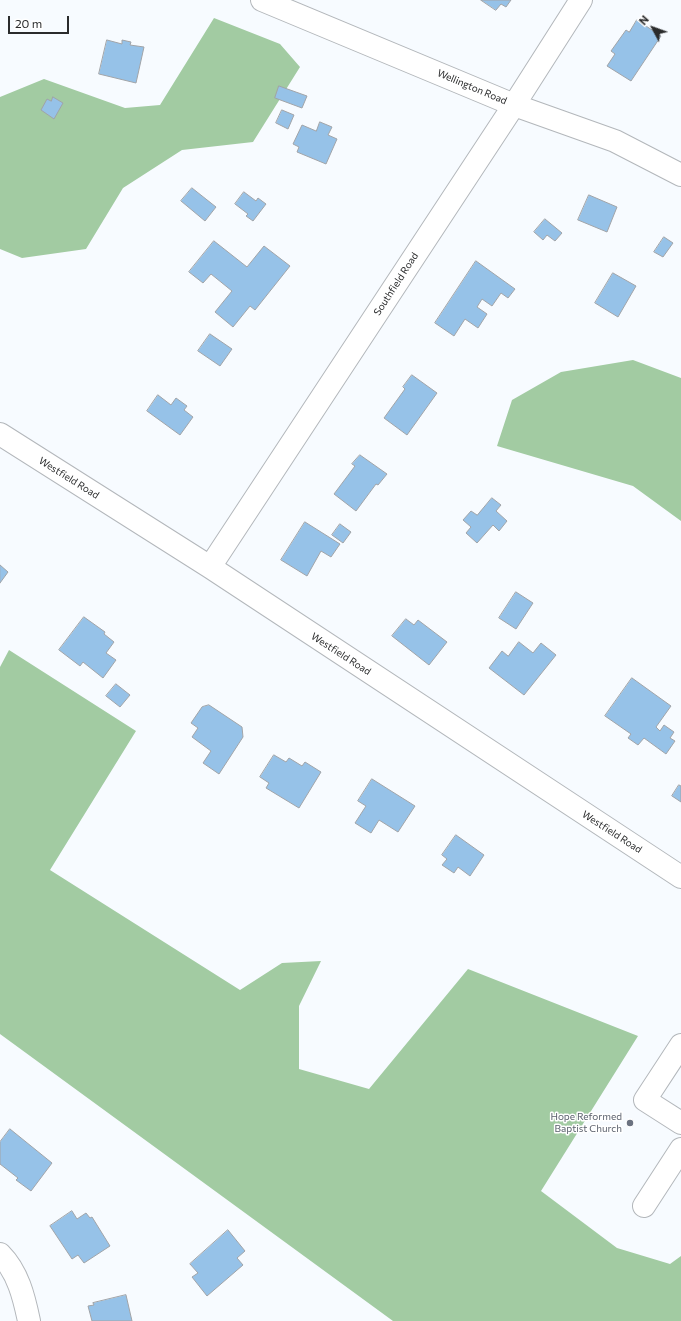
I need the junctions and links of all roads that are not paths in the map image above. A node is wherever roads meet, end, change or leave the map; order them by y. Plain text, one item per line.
1 (262, 0) edge
2 (581, 0) edge
3 (514, 105) junction
4 (681, 175) edge
5 (0, 434) edge
6 (210, 567) junction
7 (681, 877) edge
8 (681, 1044) edge
9 (681, 1123) edge
10 (681, 1149) edge
11 (644, 1206) dead end
12 (0, 1254) edge
13 (30, 1321) edge

1 - 3 street, Wellington Road
2 - 3 street, Southfield Road
3 - 4 street, Wellington Road
3 - 6 street, Southfield Road
5 - 6 street, Westfield Road
6 - 7 street, Westfield Road
8 - 9 street
10 - 11 street
12 - 13 street

